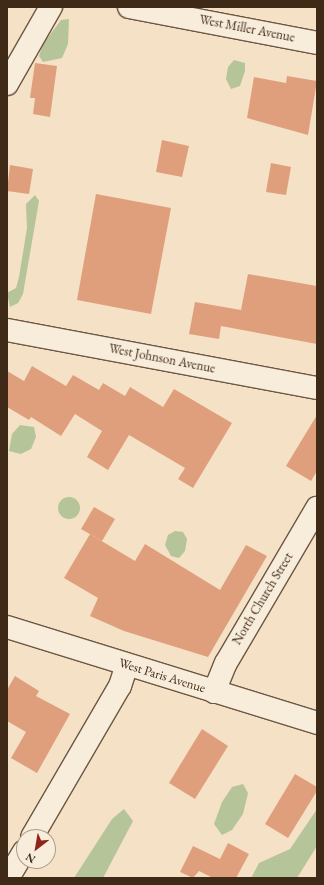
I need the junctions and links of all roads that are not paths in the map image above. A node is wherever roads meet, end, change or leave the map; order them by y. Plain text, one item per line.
1 (51, 7) edge
2 (129, 7) edge
3 (317, 42) edge
4 (7, 84) edge
5 (7, 330) edge
6 (317, 388) edge
7 (317, 508) edge
8 (7, 627) edge
9 (127, 665) junction
10 (214, 692) junction
11 (317, 723) edge
12 (37, 829) edge
13 (16, 864) edge
14 (8, 878) edge

1 - 4 street
2 - 3 street, West Miller Avenue
5 - 6 street, West Johnson Avenue
7 - 10 street, North Church Street
8 - 9 street, West Paris Avenue
9 - 10 street, West Paris Avenue
9 - 12 street
10 - 11 street, West Paris Avenue
13 - 14 street

